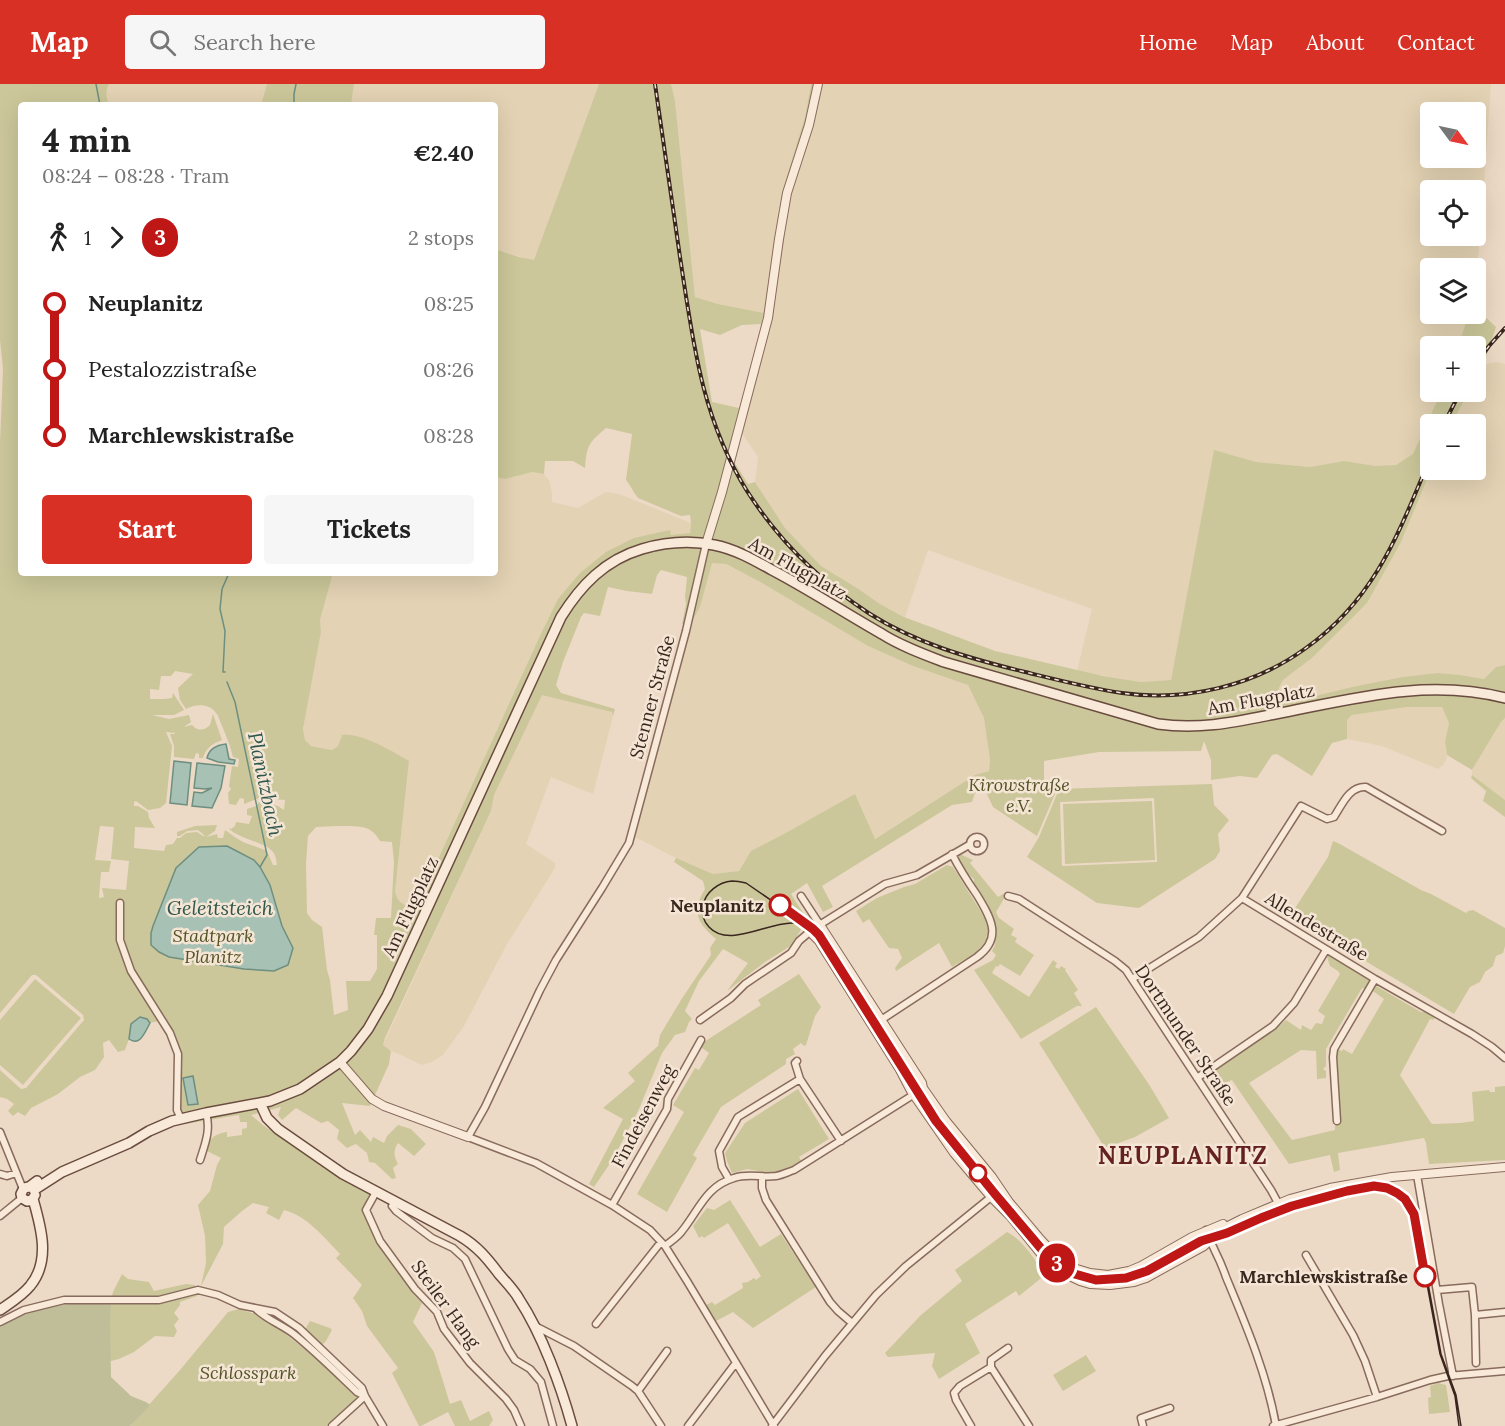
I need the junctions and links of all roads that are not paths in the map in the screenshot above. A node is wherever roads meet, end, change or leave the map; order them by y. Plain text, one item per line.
1 (818, 84) edge
2 (706, 544) junction
3 (1505, 698) edge
4 (1442, 831) dead end
5 (969, 845) dead end
6 (952, 854) junction
7 (801, 896) dead end
8 (1008, 896) dead end
9 (1242, 898) junction
10 (120, 903) dead end
11 (819, 925) junction
12 (810, 932) junction
13 (1326, 950) junction
14 (1132, 979) junction
15 (1375, 979) junction
16 (700, 1020) dead end
17 (882, 1020) junction
18 (872, 1026) junction
19 (700, 1040) dead end
20 (1505, 1058) edge
21 (797, 1061) dead end
22 (340, 1062) junction
23 (1197, 1078) junction
24 (800, 1079) junction
25 (924, 1088) junction
26 (913, 1095) junction
27 (260, 1103) junction
28 (206, 1113) junction
29 (181, 1119) junction
30 (1337, 1121) dead end
31 (0, 1132) edge
32 (468, 1137) junction
33 (841, 1142) junction
34 (200, 1160) dead end
35 (1505, 1167) edge
36 (16, 1173) junction
37 (0, 1174) edge
38 (1417, 1175) junction
39 (762, 1176) junction
40 (729, 1179) junction
41 (999, 1190) junction
42 (376, 1192) junction
43 (28, 1193) junction
44 (991, 1197) junction
45 (395, 1202) junction
46 (1278, 1203) junction
47 (612, 1205) junction
48 (0, 1216) edge
49 (1242, 1219) junction
50 (1206, 1230) junction
51 (1209, 1240) junction
52 (663, 1244) junction
53 (1305, 1255) dead end
54 (1437, 1290) junction
55 (0, 1310) edge
56 (1505, 1312) edge
57 (1475, 1315) junction
58 (0, 1322) edge
59 (852, 1323) junction
60 (596, 1324) dead end
61 (534, 1326) junction
62 (1008, 1348) dead end
63 (667, 1350) dead end
64 (1476, 1363) dead end
65 (735, 1364) junction
66 (991, 1367) junction
67 (1505, 1371) edge
68 (1453, 1376) junction
69 (638, 1391) junction
70 (365, 1396) junction
71 (1377, 1397) junction
72 (1170, 1408) dead end
73 (332, 1426) edge
74 (383, 1426) edge
75 (521, 1426) edge
76 (553, 1426) edge
77 (572, 1426) edge
78 (662, 1426) edge
79 (688, 1426) edge
80 (773, 1426) edge
81 (971, 1426) edge
82 (1029, 1426) edge
83 (1143, 1426) edge
84 (1275, 1426) edge

1 - 2 street, Stenner Straße
2 - 3 main road, Am Flugplatz
2 - 22 main road, Am Flugplatz
2 - 32 street, Stenner Straße
4 - 9 street
5 - 6 street
6 - 11 street
6 - 17 street
7 - 11 street
8 - 14 street, Dortmunder Straße
9 - 13 street, Allendestraße
9 - 14 street
10 - 29 street
11 - 12 street
11 - 17 street
12 - 16 street
12 - 18 street
13 - 15 street, Allendestraße
13 - 23 street
14 - 23 street, Dortmunder Straße
15 - 20 street, Allendestraße
15 - 30 street, Allendestraße
17 - 18 street
17 - 25 street
18 - 26 street
19 - 47 street, Findeisenweg
21 - 24 street
22 - 27 main road, Am Flugplatz
22 - 32 street
23 - 46 street, Dortmunder Straße
24 - 33 street
24 - 40 street
25 - 26 street
25 - 41 street
26 - 33 street
26 - 44 street
27 - 28 main road, Am Flugplatz
27 - 42 main road
28 - 29 main road, Am Flugplatz
28 - 34 street
29 - 43 main road, Am Flugplatz
31 - 36 street
32 - 47 street
33 - 39 street
35 - 38 street
36 - 37 street
36 - 43 street
38 - 46 street
38 - 54 street
39 - 40 street
39 - 59 street
40 - 52 street
41 - 44 street
41 - 50 street
42 - 45 main road
42 - 75 street, Steiler Hang
43 - 48 street
43 - 55 main road
44 - 51 street
44 - 59 street
45 - 61 main road
45 - 76 street
46 - 49 street
47 - 52 street
49 - 50 street
49 - 51 street
50 - 51 street
51 - 84 street
52 - 60 street
52 - 65 street
53 - 71 street
54 - 57 street
54 - 68 street
56 - 57 street
57 - 64 street
58 - 70 street
59 - 80 street
61 - 69 street
61 - 77 main road
62 - 66 street
63 - 69 street
65 - 79 street
65 - 80 street
66 - 81 street
66 - 82 street
67 - 68 street
68 - 71 street
69 - 78 street
70 - 73 street
70 - 74 street
71 - 84 street
72 - 83 street

